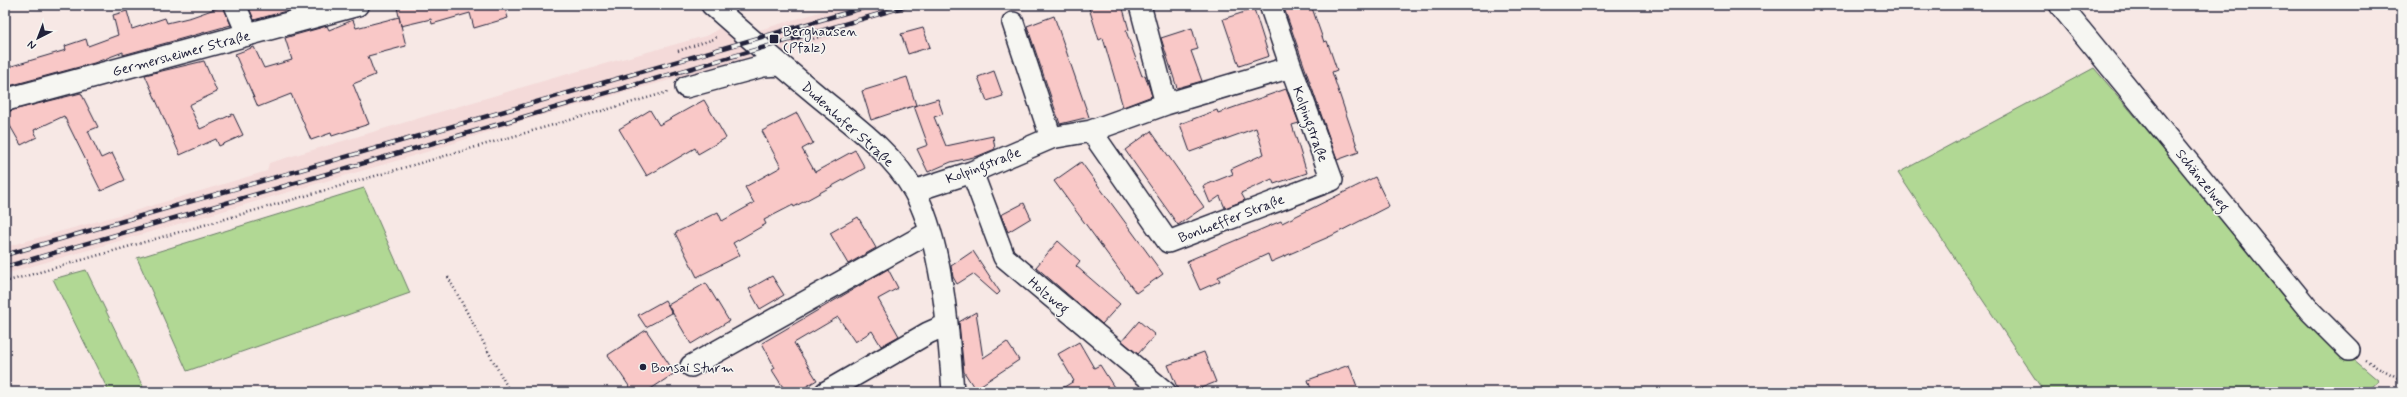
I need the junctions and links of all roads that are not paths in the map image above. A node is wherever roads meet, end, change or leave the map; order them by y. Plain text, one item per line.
1 (235, 5) edge
2 (357, 5) edge
3 (712, 5) edge
4 (1140, 5) edge
5 (1270, 5) edge
6 (2060, 5) edge
7 (1012, 22) dead end
8 (248, 35) junction
9 (781, 65) junction
10 (1291, 67) junction
11 (686, 87) road end
12 (5, 100) edge
13 (1166, 104) junction
14 (1091, 131) junction
15 (1051, 138) junction
16 (972, 172) junction
17 (1332, 180) joint
18 (914, 190) junction
19 (930, 232) junction
20 (946, 325) junction
21 (2349, 350) road end
22 (691, 366) dead end
23 (826, 392) edge
24 (953, 392) edge
25 (1165, 392) edge

1 - 8 street
2 - 8 main road, Germersheimer Straße
3 - 9 street, Dudenhofer Straße
4 - 13 street
5 - 10 street, Kolpingstraße
6 - 21 street, Schänzelweg
7 - 15 street
8 - 12 main road, Germersheimer Straße
9 - 11 street
9 - 18 street, Dudenhofer Straße
10 - 13 street, Kolpingstraße
10 - 17 street, Kolpingstraße
13 - 14 street, Kolpingstraße
14 - 15 street, Kolpingstraße
14 - 17 street, Bonhoeffer Straße
15 - 16 street, Kolpingstraße
16 - 18 street, Kolpingstraße
16 - 25 street, Holzweg
18 - 19 street, Dudenhofer Straße
19 - 20 street, Dudenhofer Straße
19 - 22 street
20 - 23 street
20 - 24 street, Dudenhofer Straße

